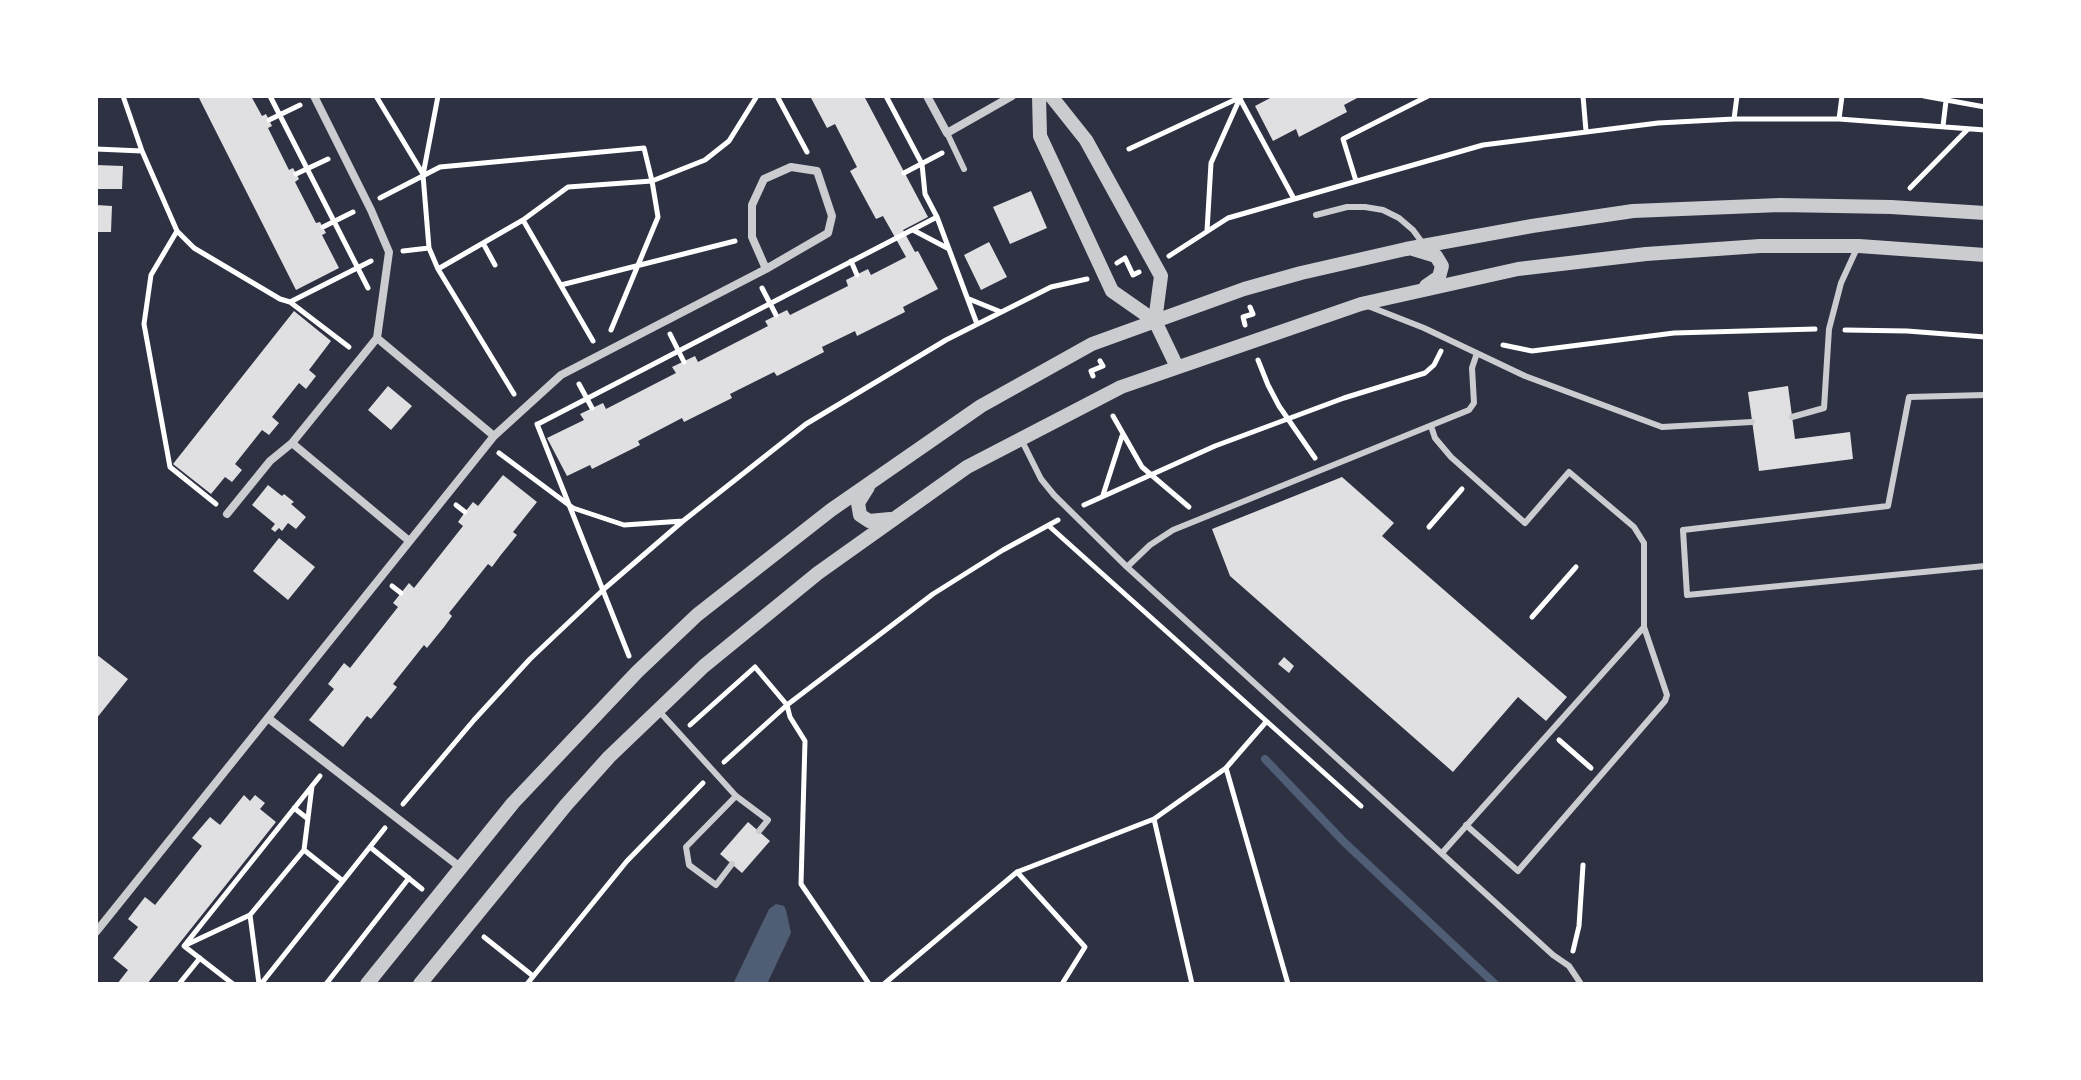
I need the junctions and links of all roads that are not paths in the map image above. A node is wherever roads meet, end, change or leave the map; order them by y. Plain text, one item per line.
1 (314, 96) edge
2 (927, 96) edge
3 (1012, 96) edge
4 (1039, 96) edge
5 (1051, 96) edge
6 (947, 133) junction
7 (964, 169) dead end
8 (1985, 213) edge
9 (1316, 215) dead end
10 (1424, 245) junction
11 (1859, 246) junction
12 (1406, 249) junction
13 (1985, 255) edge
14 (766, 269) junction
15 (1419, 290) junction
16 (1361, 304) junction
17 (1155, 321) junction
18 (377, 338) junction
19 (1477, 353) junction
20 (1177, 367) junction
21 (1985, 395) edge
22 (1792, 417) dead end
23 (1752, 422) dead end
24 (1431, 426) junction
25 (494, 436) junction
26 (1020, 438) junction
27 (292, 443) junction
28 (874, 481) junction
29 (227, 514) dead end
30 (900, 516) junction
31 (408, 540) junction
32 (1985, 566) edge
33 (1127, 567) junction
34 (1644, 627) junction
35 (658, 710) junction
36 (268, 718) junction
37 (736, 796) junction
38 (1466, 825) junction
39 (759, 831) dead end
40 (1442, 853) junction
41 (732, 864) dead end
42 (460, 867) junction
43 (96, 932) edge
44 (367, 984) edge
45 (420, 984) edge
46 (1581, 984) edge

1 - 18 street
2 - 6 street
3 - 6 street
4 - 17 street
5 - 17 street
6 - 7 lane
8 - 10 street
9 - 10 lane
10 - 12 street
11 - 13 street
11 - 15 street
11 - 22 lane
12 - 15 street
12 - 17 street
14 - 14 street
14 - 25 street
15 - 16 street
16 - 19 lane
16 - 20 street
17 - 20 street
17 - 28 street
18 - 25 street
18 - 27 street
19 - 23 lane
19 - 24 lane
20 - 26 street
21 - 32 lane
24 - 33 lane
24 - 34 lane
25 - 31 street
26 - 30 street
26 - 33 lane
27 - 29 street
27 - 31 street
28 - 30 street
28 - 42 street
30 - 35 street
31 - 36 street
33 - 40 lane
34 - 38 lane
34 - 38 lane
35 - 37 lane
35 - 45 street
36 - 42 street
36 - 43 street
37 - 39 lane
37 - 41 lane
38 - 40 lane
40 - 46 lane
42 - 44 street

